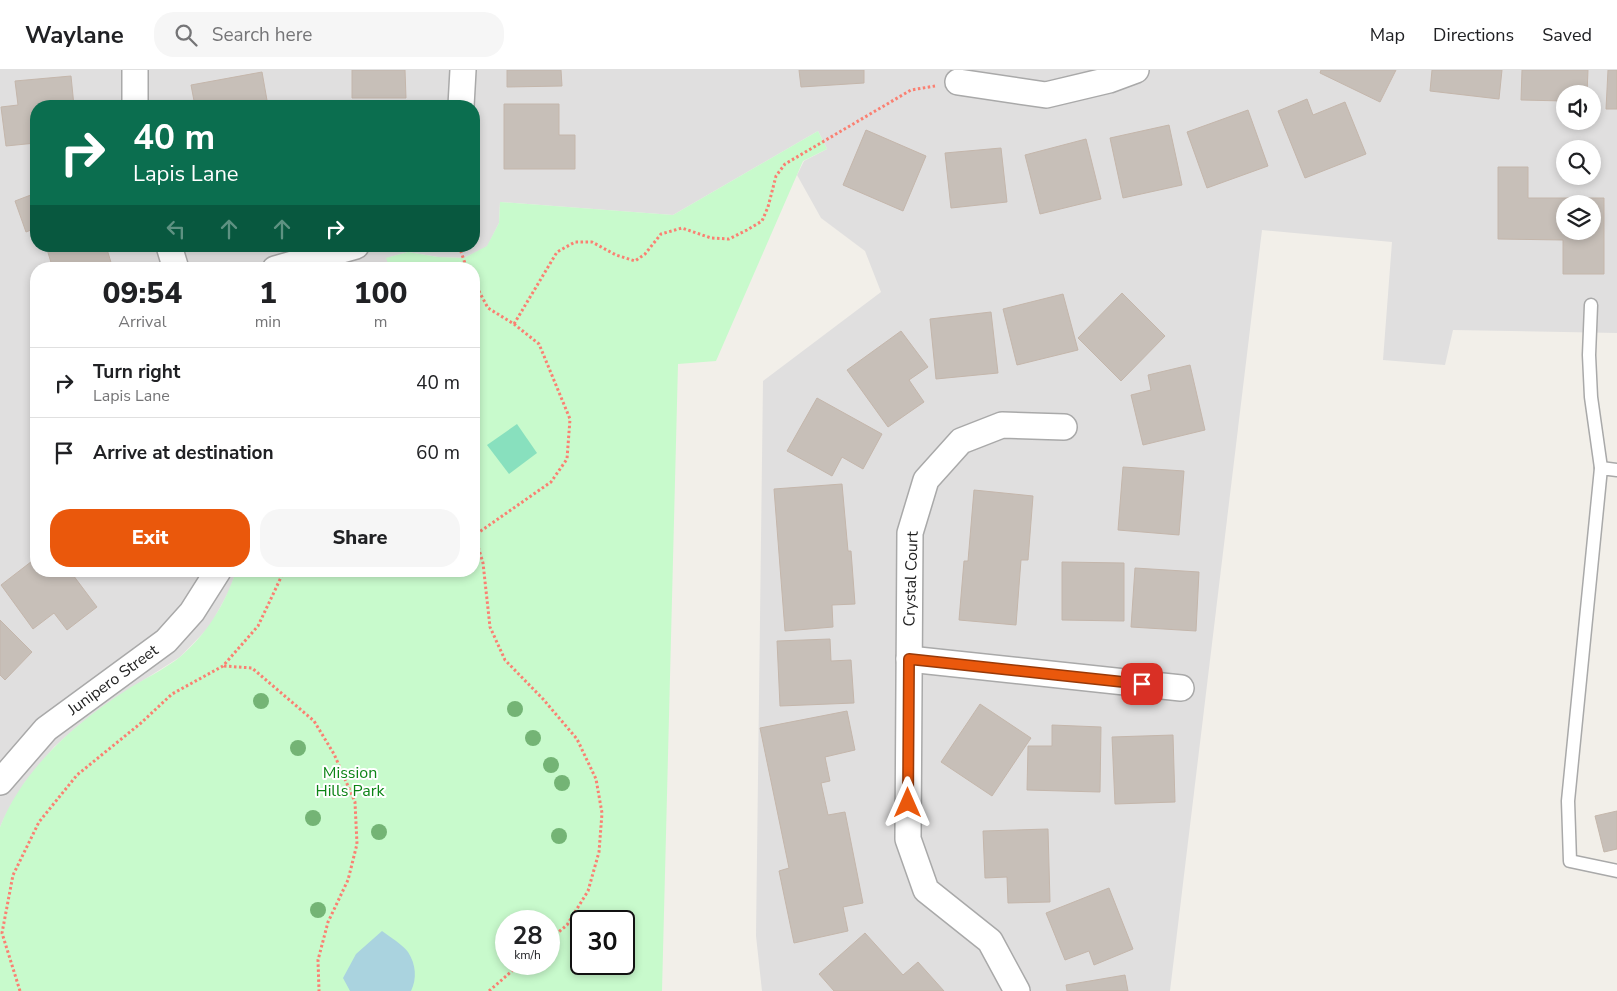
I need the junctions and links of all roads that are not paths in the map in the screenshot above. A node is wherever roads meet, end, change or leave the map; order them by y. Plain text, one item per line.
1 (135, 70) edge
2 (463, 70) edge
3 (1136, 70) edge
4 (958, 82) road end
5 (135, 100) edge
6 (462, 100) edge
7 (335, 252) edge
8 (300, 262) edge
9 (1591, 305) dead end
10 (1064, 427) dead end
11 (1601, 468) junction
12 (1617, 470) edge
13 (214, 577) edge
14 (909, 659) junction
15 (1181, 688) dead end
16 (0, 782) edge
17 (1617, 871) edge
18 (1017, 991) edge

1 - 5 street
2 - 6 street
3 - 4 street
7 - 8 street
9 - 11 lane
10 - 14 street, Crystal Court
11 - 12 lane
11 - 17 lane
13 - 16 street, Junipero Street
14 - 15 street
14 - 18 street, Crystal Court

